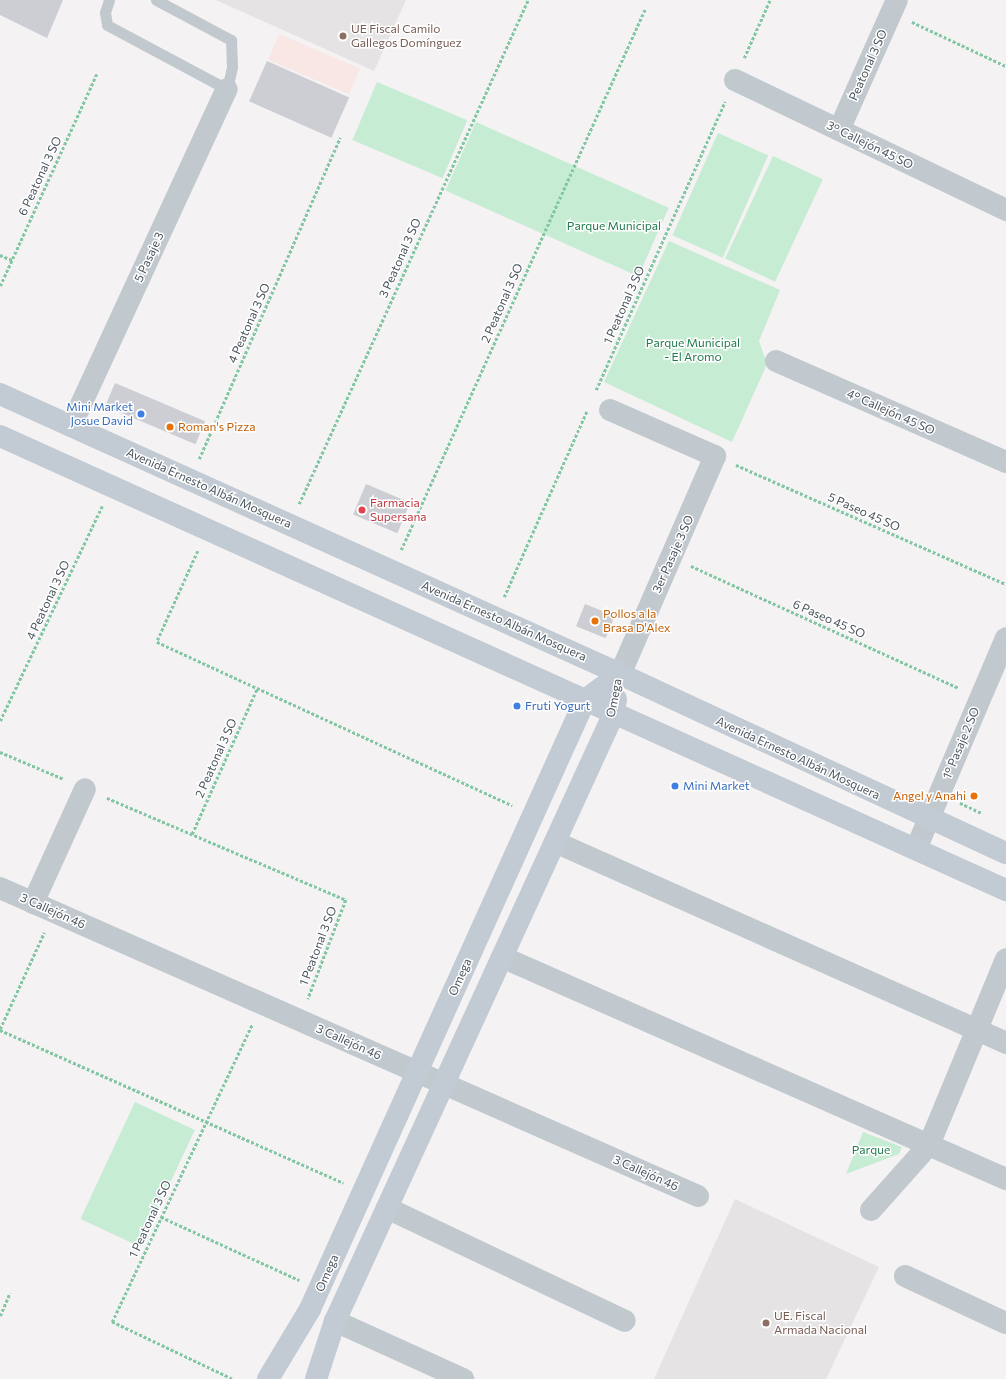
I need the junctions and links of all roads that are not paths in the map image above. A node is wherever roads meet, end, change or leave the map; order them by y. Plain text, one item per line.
1 (109, 0) edge
2 (156, 0) edge
3 (894, 6) edge
4 (735, 80) road end
5 (227, 89) junction
6 (838, 130) junction
7 (1006, 210) edge
8 (776, 361) dead end
9 (0, 394) edge
10 (610, 410) dead end
11 (71, 426) junction
12 (0, 436) edge
13 (1006, 462) edge
14 (1006, 638) edge
15 (620, 674) junction
16 (585, 700) junction
17 (614, 713) junction
18 (85, 789) road end
19 (928, 819) junction
20 (555, 842) junction
21 (916, 849) junction
22 (1006, 853) edge
23 (0, 888) edge
24 (1006, 890) edge
25 (33, 903) junction
26 (502, 957) junction
27 (1006, 959) edge
28 (978, 1031) junction
29 (1006, 1043) edge
30 (417, 1072) junction
31 (444, 1084) junction
32 (929, 1145) junction
33 (1006, 1179) edge
34 (698, 1196) dead end
35 (387, 1208) junction
36 (871, 1210) dead end
37 (905, 1276) dead end
38 (335, 1321) junction
39 (625, 1321) dead end
40 (1006, 1323) edge
41 (268, 1379) edge
42 (316, 1379) edge
43 (463, 1379) edge

1 - 5 lane
2 - 5 lane, 5 Pasaje 3
3 - 6 street, Peatonal 3 SO
4 - 6 street, 3° Callejón 45 SO
5 - 11 street, 5 Pasaje 3
6 - 7 street, 3° Callejón 45 SO
8 - 13 street, 4° Callejón 45 SO
9 - 11 street, Avenida Ernesto Albán Mosquera
10 - 15 street, 3er Pasaje 3 SO
11 - 15 street, Avenida Ernesto Albán Mosquera
12 - 16 street
14 - 19 street, 1° Pasaje 2 SO
15 - 16 street, Omega
15 - 17 street, Omega
15 - 19 street, Avenida Ernesto Albán Mosquera
16 - 17 street
16 - 30 street, Omega
17 - 20 street, Omega
17 - 21 street
18 - 25 street
19 - 21 street, 1° Pasaje 2 SO
19 - 22 street, Avenida Ernesto Albán Mosquera
20 - 26 street, Omega
20 - 28 street
21 - 24 street
23 - 25 street, 3 Callejón 46
25 - 30 street, 3 Callejón 46
26 - 31 street, Omega
26 - 32 street
27 - 28 street
28 - 29 street
28 - 32 street
30 - 31 street, 3 Callejón 46
30 - 41 street, Omega
31 - 34 street, 3 Callejón 46
31 - 35 street, Omega
32 - 33 street
32 - 36 street
35 - 38 street, Omega
35 - 39 street
37 - 40 street
38 - 42 street, Omega
38 - 43 street

